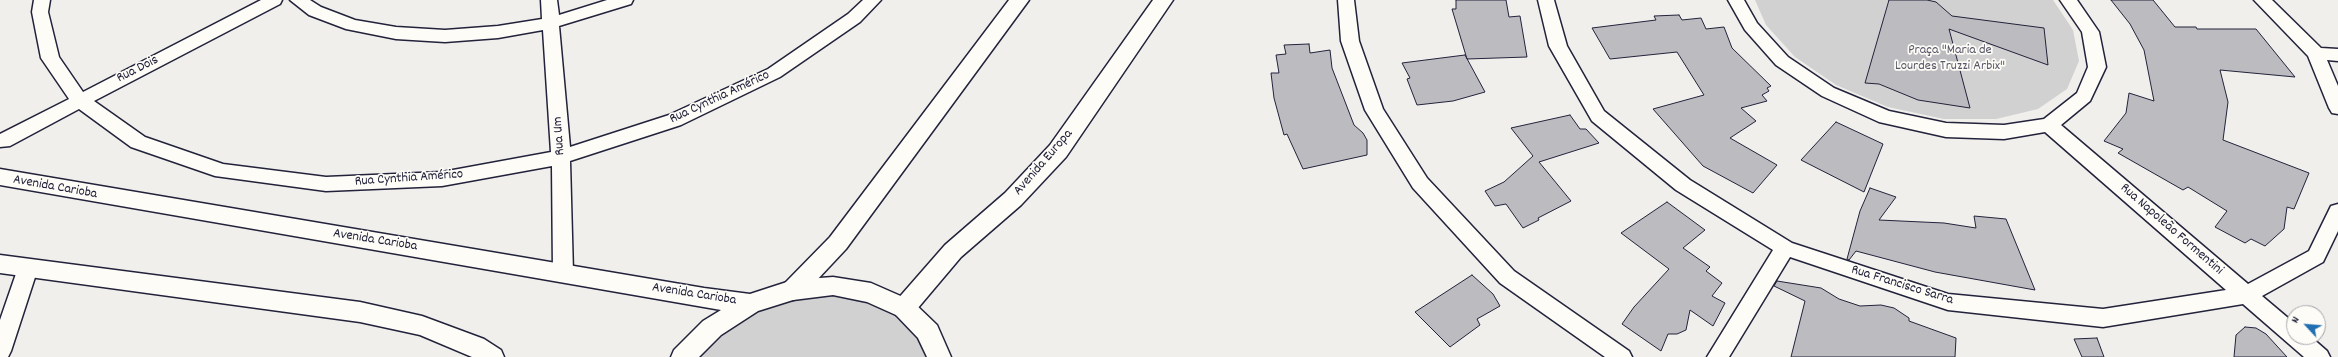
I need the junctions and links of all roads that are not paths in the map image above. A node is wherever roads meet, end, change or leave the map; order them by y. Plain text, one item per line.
1 (42, 0) edge
2 (274, 0) edge
3 (298, 0) edge
4 (549, 0) edge
5 (626, 0) edge
6 (873, 0) edge
7 (1019, 0) edge
8 (1163, 0) edge
9 (1346, 0) edge
10 (1546, 0) edge
11 (1736, 0) edge
12 (2068, 0) edge
13 (2262, 0) edge
14 (551, 23) junction
15 (2316, 53) junction
16 (2338, 55) edge
17 (79, 100) junction
18 (2338, 108) edge
19 (2049, 125) junction
20 (4, 141) dead end
21 (561, 157) junction
22 (0, 177) edge
23 (2338, 210) edge
24 (1785, 248) junction
25 (0, 264) edge
26 (28, 268) junction
27 (563, 273) junction
28 (793, 290) junction
29 (2246, 295) junction
30 (750, 304) junction
31 (904, 308) junction
32 (2286, 328) edge
33 (2305, 345) edge
34 (0, 351) edge
35 (492, 357) edge
36 (683, 357) edge
37 (939, 357) edge
38 (1621, 357) edge
39 (1718, 357) edge
40 (2319, 357) edge

1 - 17 street, Rua Cynthia Américo
2 - 17 street, Rua Dois
3 - 14 street
4 - 14 street, Rua Um
5 - 14 street
6 - 21 street, Rua Cynthia Américo
7 - 28 main road
8 - 31 main road, Avenida Europa
9 - 38 street
10 - 24 street, Rua Francisco Sarra
11 - 19 street
12 - 19 street
13 - 15 street
14 - 21 street, Rua Um
15 - 16 street
15 - 18 street
17 - 20 street, Rua Dois
17 - 21 street, Rua Cynthia Américo
19 - 29 street, Rua Napoleão Formentini
21 - 27 street, Rua Um
22 - 27 main road, Avenida Carioba
23 - 29 street, Rua Francisco Sarra
24 - 29 street, Rua Francisco Sarra
24 - 39 street
25 - 26 main road
26 - 34 street
26 - 35 main road
27 - 30 main road, Avenida Carioba
28 - 30 main road
28 - 31 main road
29 - 32 street, Rua Napoleão Formentini
30 - 36 main road
31 - 37 main road
33 - 40 street, Rua Napoleão Formentini

